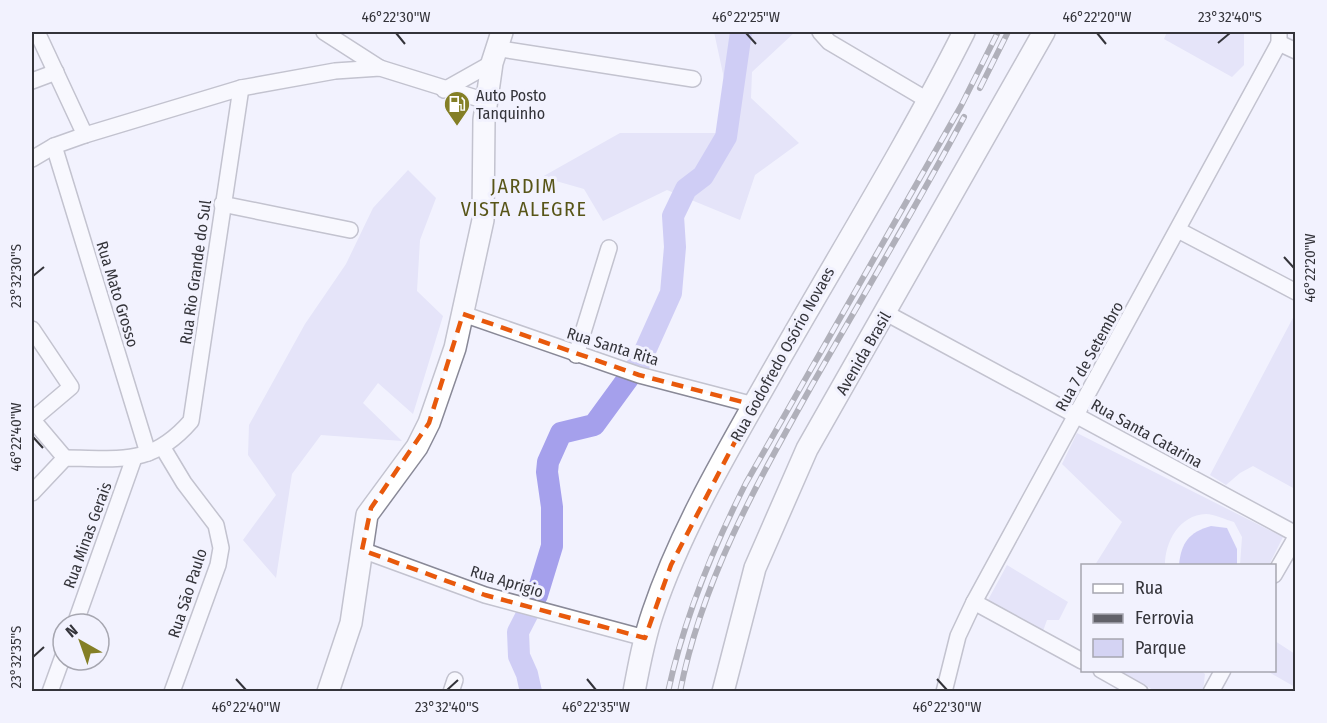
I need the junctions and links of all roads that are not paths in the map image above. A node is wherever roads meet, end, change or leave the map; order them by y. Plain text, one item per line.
1 (37, 32) edge
2 (324, 32) edge
3 (820, 32) edge
4 (964, 32) edge
5 (1044, 32) edge
6 (1279, 37) edge
7 (496, 47) edge
8 (1296, 51) edge
9 (380, 68) junction
10 (56, 72) junction
11 (693, 79) dead end
12 (32, 81) edge
13 (241, 88) junction
14 (444, 90) junction
15 (929, 100) junction
16 (486, 101) junction
17 (85, 135) junction
18 (54, 146) junction
19 (32, 159) edge
20 (222, 204) junction
21 (350, 230) dead end
22 (1179, 230) junction
23 (609, 248) dead end
24 (1296, 292) edge
25 (886, 313) junction
26 (464, 314) junction
27 (32, 329) edge
28 (576, 355) junction
29 (754, 405) junction
30 (1077, 415) junction
31 (32, 420) edge
32 (148, 453) junction
33 (65, 458) junction
34 (32, 493) edge
35 (1296, 535) edge
36 (362, 550) junction
37 (1276, 573) edge
38 (974, 602) junction
39 (80, 612) edge
40 (645, 638) junction
41 (1081, 660) edge
42 (57, 672) edge
43 (1105, 672) edge
44 (1222, 672) edge
45 (50, 692) edge
46 (172, 692) edge
47 (328, 692) edge
48 (634, 692) edge
49 (723, 692) edge
50 (944, 692) edge
51 (1140, 692) edge
52 (1211, 692) edge

1 - 10 street
2 - 9 street
3 - 15 street
4 - 15 main road, Rua Godofredo Osório Novaes
5 - 25 main road, Avenida Brasil
6 - 8 street
6 - 22 street, Rua 7 de Setembro
7 - 11 street
7 - 14 street
7 - 16 main road
9 - 13 street
9 - 14 street
10 - 12 street
10 - 17 street
13 - 17 street
13 - 20 street, Rua Rio Grande do Sul
14 - 16 street
15 - 29 main road, Rua Godofredo Osório Novaes
16 - 26 main road
17 - 18 street
18 - 19 street
18 - 32 street, Rua Mato Grosso
20 - 21 street
20 - 32 street, Rua Rio Grande do Sul
22 - 24 street
22 - 30 street, Rua 7 de Setembro
23 - 28 street
25 - 30 street, Rua Santa Catarina
25 - 49 main road, Avenida Brasil
26 - 28 street, Rua Santa Rita
26 - 36 main road
27 - 31 street
28 - 29 street, Rua Santa Rita
29 - 40 main road, Rua Godofredo Osório Novaes
30 - 35 street, Rua Santa Catarina
30 - 38 street, Rua 7 de Setembro
31 - 33 street
32 - 33 street
32 - 39 street, Rua Minas Gerais
32 - 46 street, Rua São Paulo
33 - 34 street
35 - 37 street
36 - 40 street, Rua Aprigio
36 - 47 main road
38 - 41 street
38 - 50 street, Rua 7 de Setembro
40 - 48 main road, Rua Godofredo Osório Novaes
42 - 45 street
43 - 51 street
44 - 52 street

